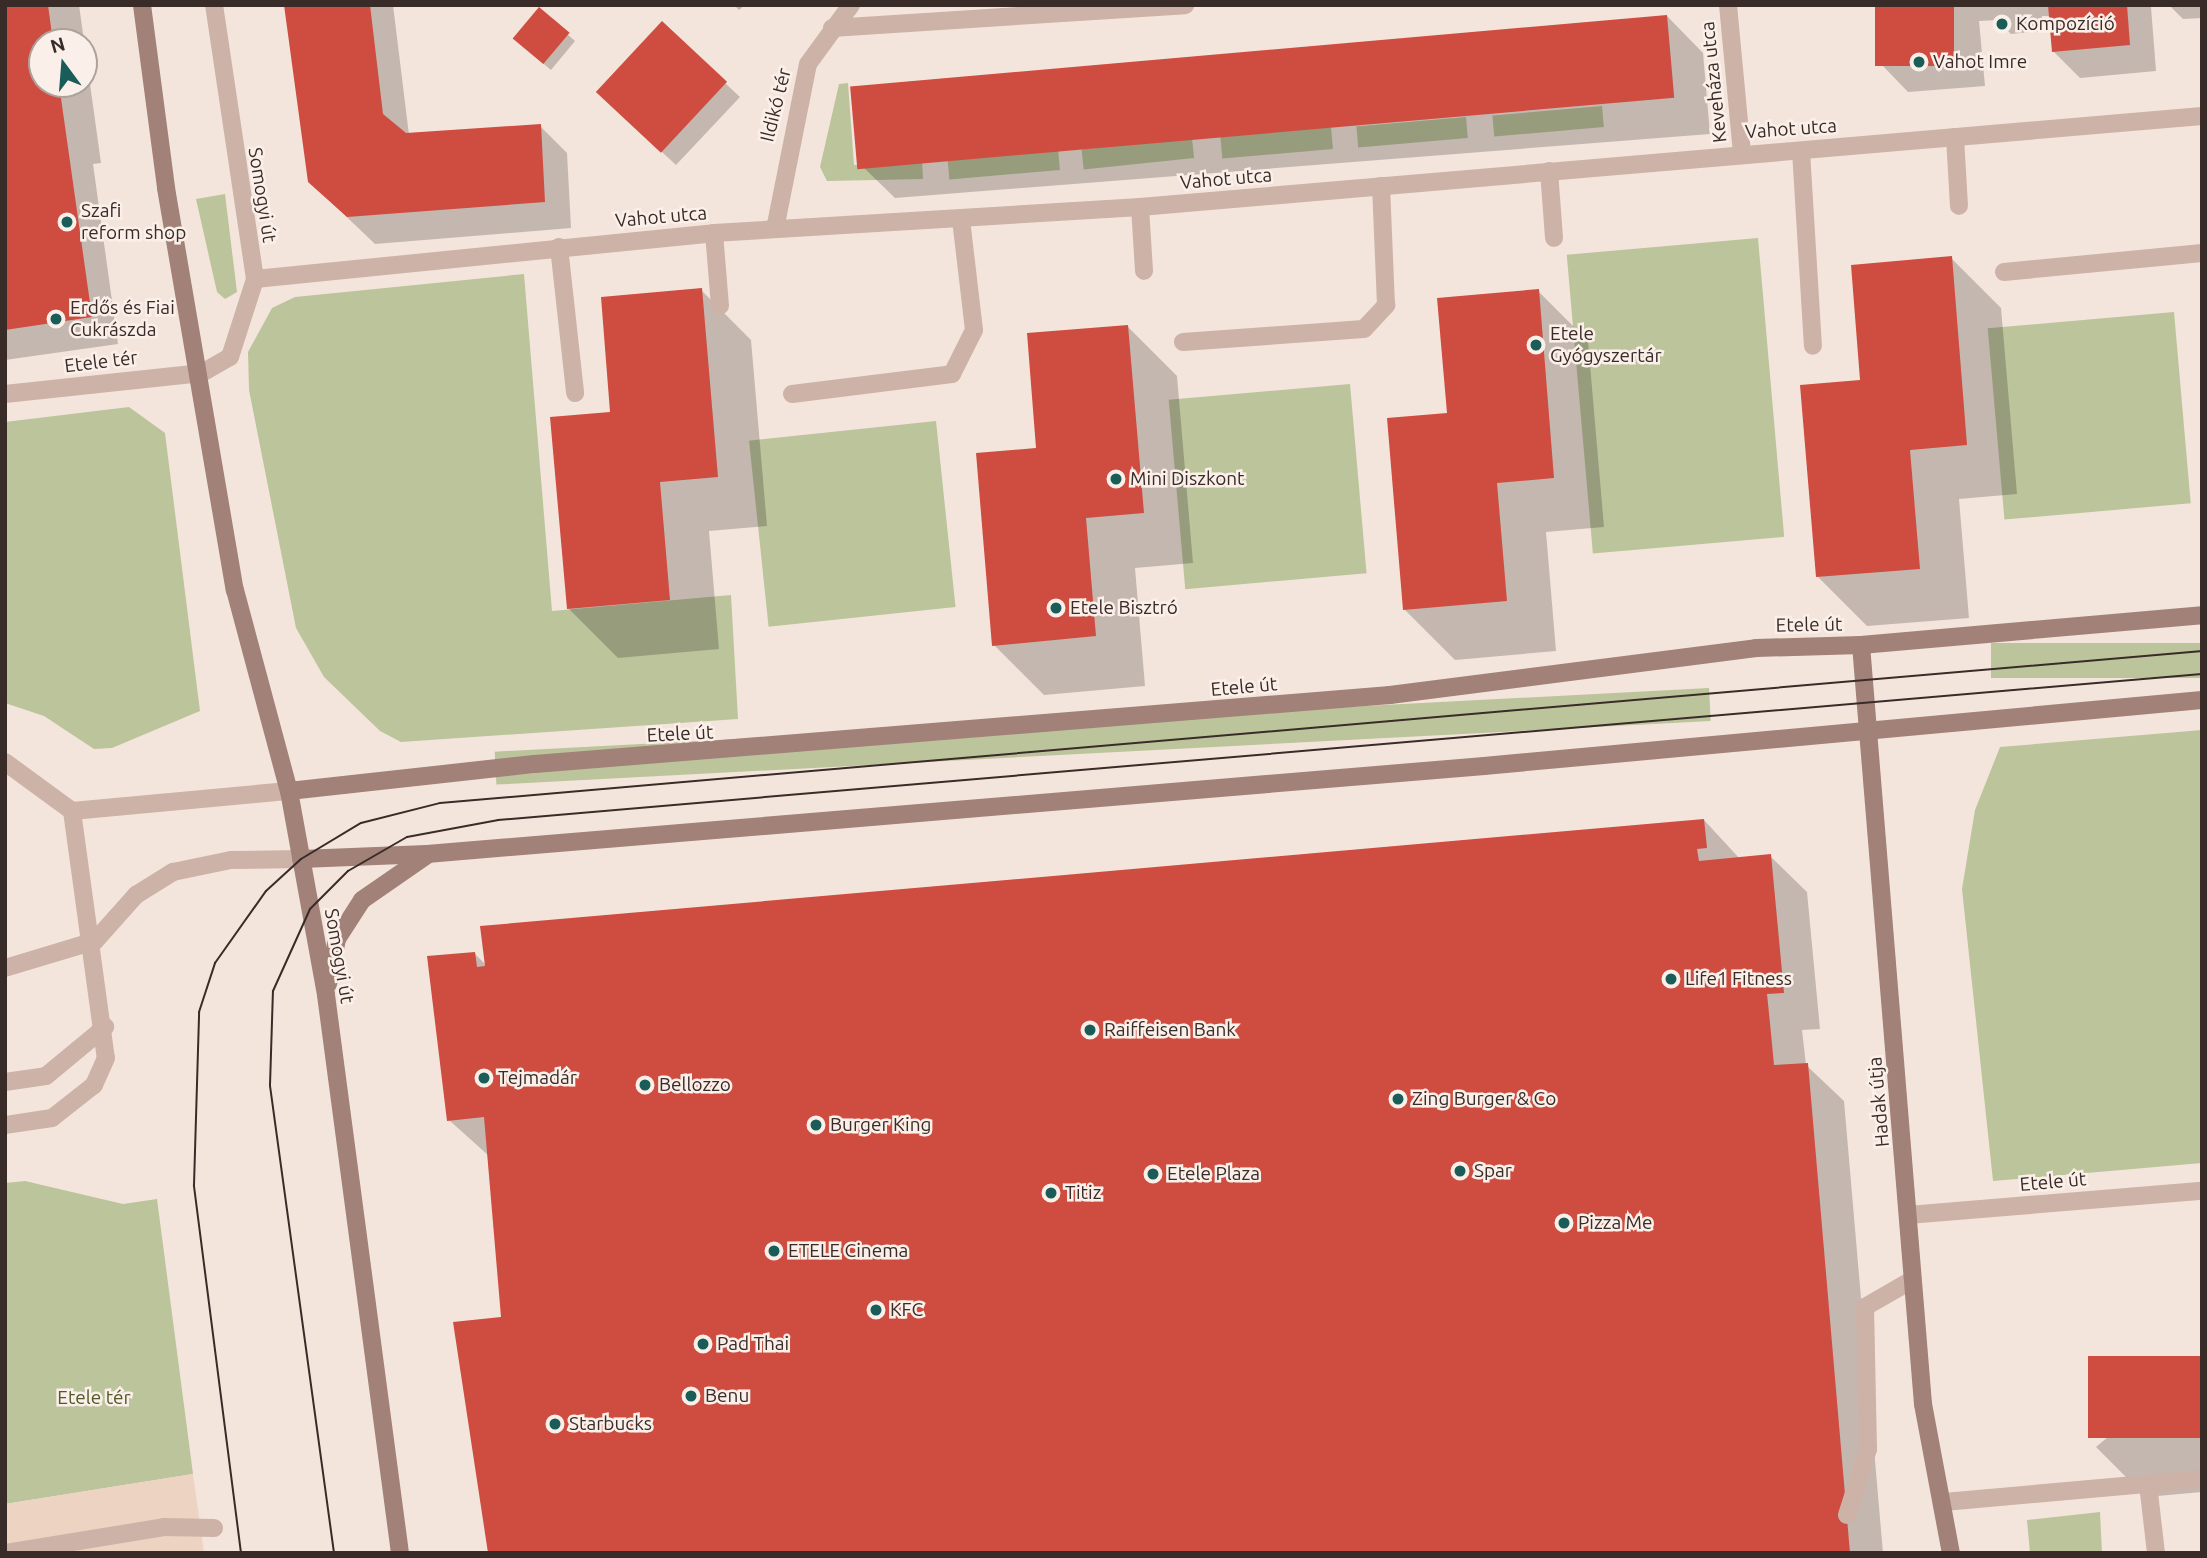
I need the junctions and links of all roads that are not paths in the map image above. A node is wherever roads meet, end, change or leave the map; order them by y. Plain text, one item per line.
1 (142, 5) edge
2 (214, 5) edge
3 (851, 5) edge
4 (1185, 5) edge
5 (1728, 5) edge
6 (832, 27) junction
7 (2202, 116) edge
8 (1955, 137) junction
9 (1801, 150) junction
10 (1742, 154) junction
11 (1549, 171) junction
12 (1381, 186) junction
13 (1959, 206) dead end
14 (1140, 207) junction
15 (961, 220) junction
16 (775, 229) junction
17 (714, 233) junction
18 (1554, 238) dead end
19 (559, 247) junction
20 (2202, 253) edge
21 (1144, 271) dead end
22 (2004, 272) dead end
23 (254, 279) junction
24 (720, 306) dead end
25 (1183, 342) dead end
26 (1813, 346) dead end
27 (202, 373) junction
28 (575, 393) dead end
29 (5, 394) edge
30 (792, 394) dead end
31 (2202, 615) edge
32 (1861, 645) junction
33 (2202, 699) edge
34 (1869, 732) junction
35 (5, 762) edge
36 (289, 791) junction
37 (72, 811) junction
38 (427, 854) junction
39 (301, 859) junction
40 (95, 941) junction
41 (5, 968) edge
42 (326, 995) junction
43 (105, 1027) junction
44 (5, 1082) edge
45 (5, 1125) edge
46 (2202, 1191) edge
47 (1908, 1215) junction
48 (1912, 1280) junction
49 (2202, 1479) edge
50 (2148, 1484) junction
51 (1944, 1502) junction
52 (1847, 1515) dead end
53 (214, 1528) dead end
54 (6, 1553) edge
55 (400, 1553) edge
56 (1951, 1553) edge
57 (2156, 1553) edge

1 - 27 main road, Somogyi út
2 - 23 street, Somogyi út
3 - 6 street, Ildikó tér
4 - 6 street
5 - 10 street, Keveháza utca
6 - 16 street, Ildikó tér
7 - 8 street, Vahot utca
8 - 9 street, Vahot utca
8 - 13 street
9 - 10 street, Vahot utca
9 - 26 street
10 - 11 street, Vahot utca
11 - 12 street, Vahot utca
11 - 18 street
12 - 14 street, Vahot utca
12 - 25 street
14 - 15 street, Vahot utca
14 - 21 street
15 - 16 street, Vahot utca
15 - 30 street
16 - 17 street, Vahot utca
17 - 19 street, Vahot utca
17 - 24 street
19 - 23 street, Vahot utca
19 - 28 street
20 - 22 street
23 - 27 street, Somogyi út
27 - 29 street, Etele tér
27 - 36 main road, Somogyi út
31 - 32 main road, Etele út
32 - 34 main road, Hadak útja
32 - 36 main road, Etele út
33 - 34 main road
34 - 38 main road
34 - 47 main road, Hadak útja
35 - 37 street
36 - 37 street
36 - 39 main road, Somogyi út
37 - 40 street
38 - 39 main road
38 - 42 main road
39 - 40 street
39 - 42 main road, Somogyi út
40 - 41 street
40 - 43 street
42 - 55 main road, Somogyi út
43 - 44 street
43 - 45 street
46 - 47 street, Etele út
47 - 48 main road, Hadak útja
48 - 51 main road, Hadak útja
48 - 52 street
49 - 50 street
50 - 51 street
50 - 57 street
51 - 56 main road, Hadak útja
53 - 54 street

